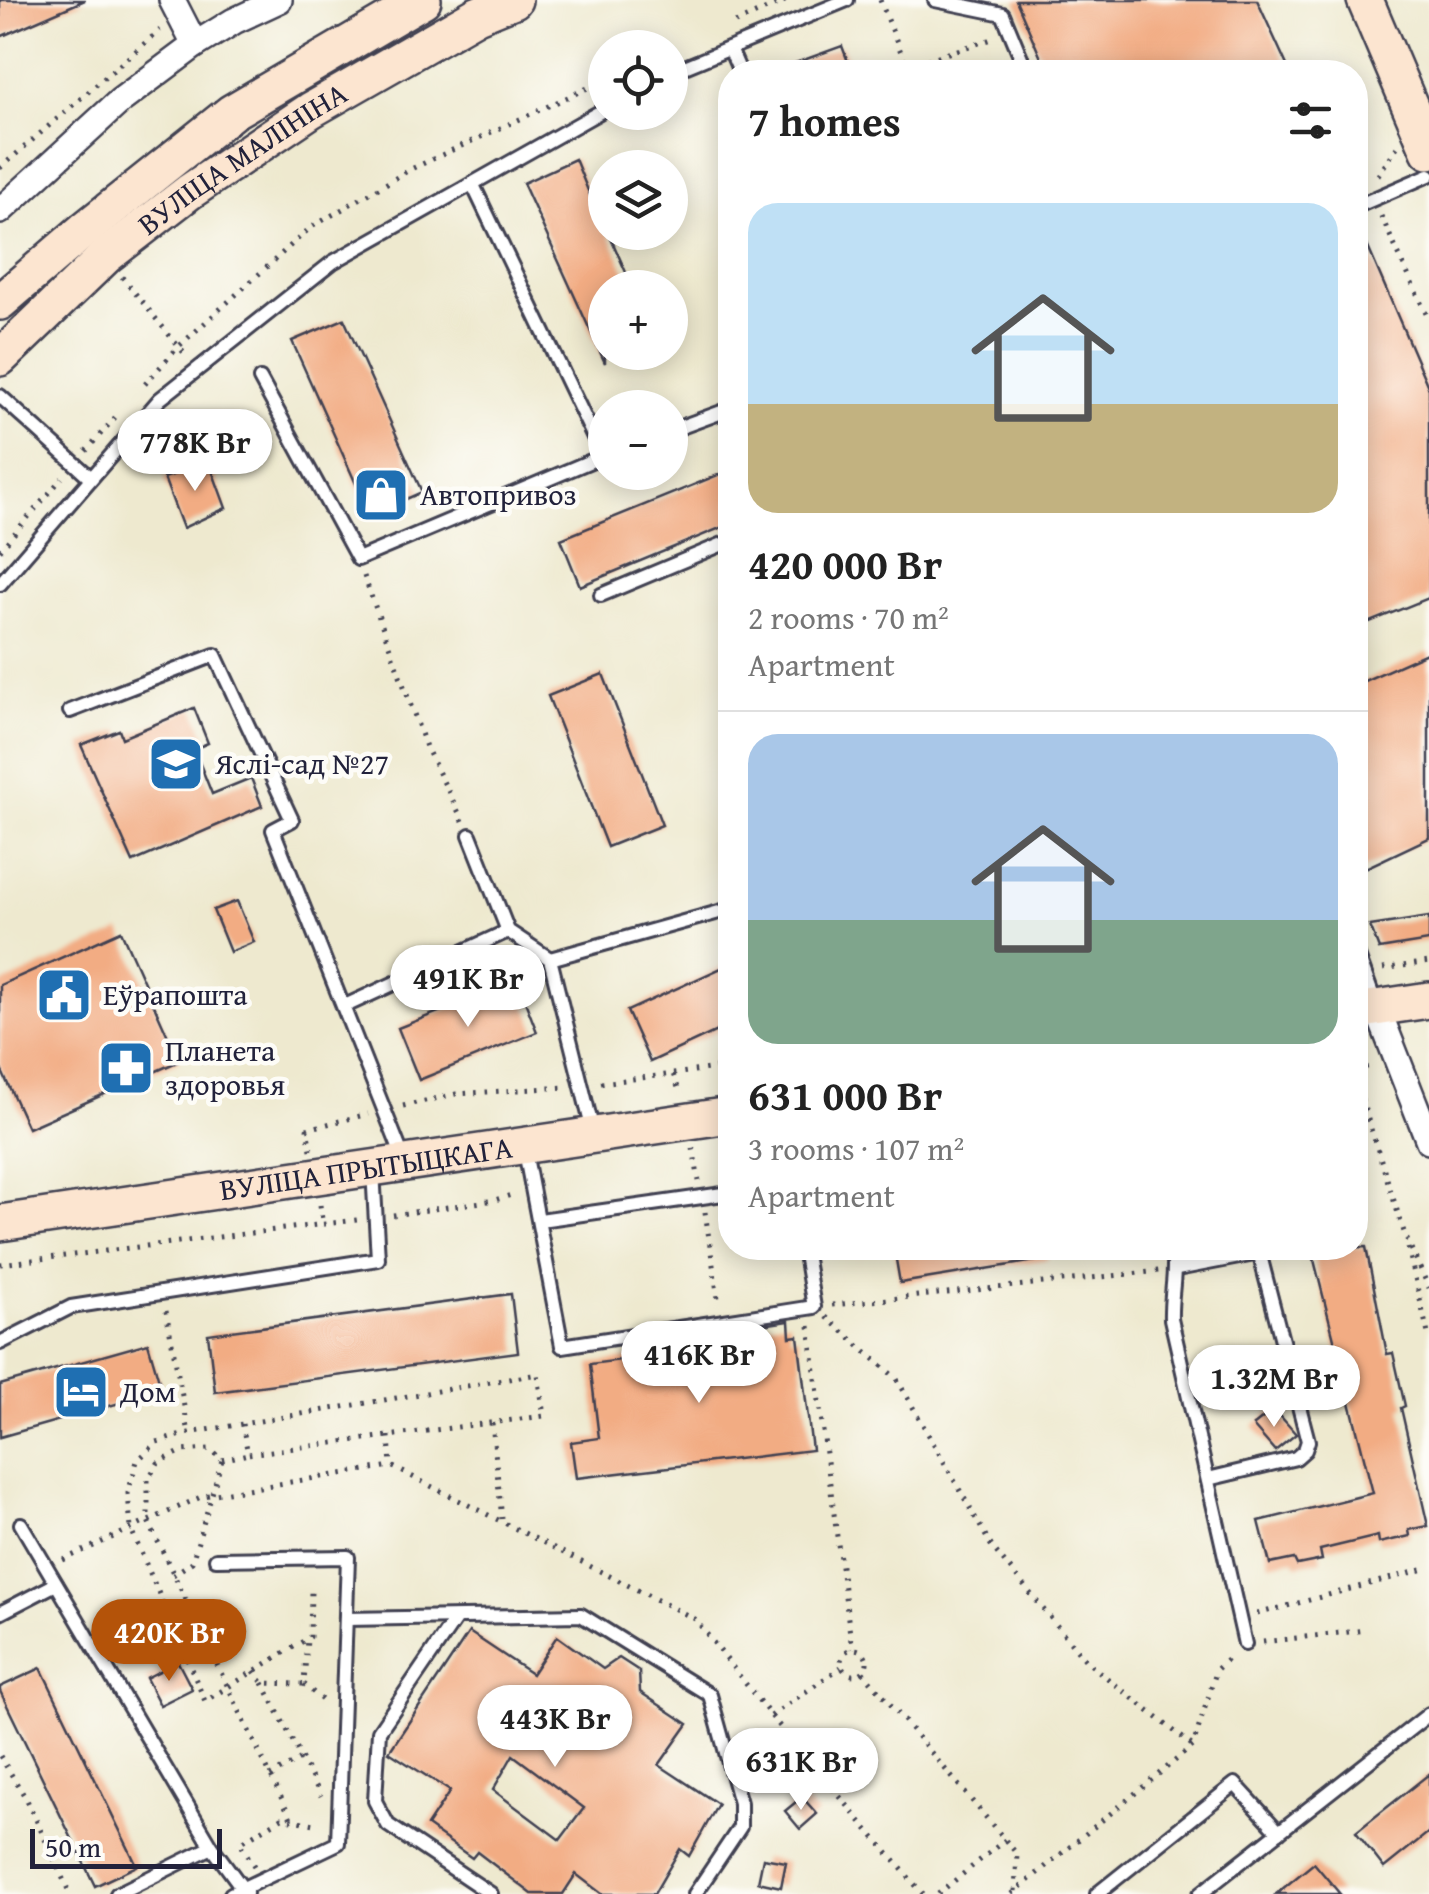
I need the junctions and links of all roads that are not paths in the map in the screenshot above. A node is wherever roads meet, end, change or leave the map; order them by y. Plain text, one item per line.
1 (172, 0) edge
2 (279, 0) edge
3 (423, 0) edge
4 (514, 0) edge
5 (847, 0) edge
6 (935, 0) edge
7 (1365, 0) edge
8 (195, 45) junction
9 (730, 49) junction
10 (735, 60) edge
11 (1021, 60) edge
12 (688, 66) edge
13 (588, 119) edge
14 (1415, 146) edge
15 (1429, 175) edge
16 (473, 185) junction
17 (1368, 202) edge
18 (0, 211) edge
19 (0, 302) edge
20 (0, 358) edge
21 (260, 379) dead end
22 (0, 396) edge
23 (718, 413) edge
24 (588, 422) edge
25 (688, 424) edge
26 (588, 462) edge
27 (91, 478) junction
28 (718, 546) edge
29 (0, 584) edge
30 (600, 595) dead end
31 (70, 711) dead end
32 (470, 835) road end
33 (718, 913) edge
34 (508, 930) junction
35 (550, 959) junction
36 (1429, 1000) edge
37 (345, 1006) junction
38 (1368, 1010) edge
39 (1368, 1014) edge
40 (718, 1117) edge
41 (593, 1133) junction
42 (1429, 1141) edge
43 (524, 1144) junction
44 (389, 1165) junction
45 (718, 1194) edge
46 (540, 1220) junction
47 (0, 1223) edge
48 (805, 1260) edge
49 (1175, 1260) edge
50 (1216, 1260) edge
51 (1262, 1260) edge
52 (1177, 1269) junction
53 (0, 1343) edge
54 (1208, 1479) junction
55 (21, 1524) dead end
56 (216, 1559) dead end
57 (56, 1584) junction
58 (0, 1613) edge
59 (456, 1618) junction
60 (346, 1619) junction
61 (1246, 1644) road end
62 (1429, 1714) edge
63 (1279, 1832) junction
64 (212, 1847) junction
65 (240, 1892) edge
66 (117, 1894) edge
67 (490, 1894) edge
68 (696, 1894) edge
69 (1097, 1894) edge
70 (1200, 1894) edge

1 - 8 street
2 - 8 street
3 - 19 main road, ВУЛІЦА МАЛІНІНА
4 - 20 main road, ВУЛІЦА МАЛІНІНА
5 - 9 lane
6 - 11 lane
7 - 14 main road
8 - 18 street
9 - 10 lane
9 - 12 lane
13 - 16 lane
15 - 17 lane
16 - 24 lane
16 - 27 lane
21 - 26 lane
22 - 27 lane
23 - 25 lane
27 - 29 lane
28 - 30 lane
31 - 37 lane
32 - 34 lane
33 - 35 lane
34 - 35 lane
34 - 37 lane
35 - 41 lane
36 - 38 main road
37 - 44 lane
39 - 42 street
40 - 41 main road, ВУЛІЦА ПРЫТЫЦКАГА
41 - 43 main road, ВУЛІЦА ПРЫТЫЦКАГА
43 - 44 main road, ВУЛІЦА ПРЫТЫЦКАГА
43 - 46 lane
44 - 47 main road, ВУЛІЦА ПРЫТЫЦКАГА
44 - 53 lane
45 - 46 lane
46 - 48 lane
49 - 52 lane
50 - 52 lane
51 - 54 lane
52 - 54 lane
54 - 61 lane
55 - 57 lane
56 - 60 lane
57 - 58 lane
57 - 64 lane
59 - 60 lane
59 - 67 lane
59 - 68 lane
60 - 65 lane
62 - 63 lane
63 - 69 lane
63 - 70 lane
64 - 65 lane
64 - 66 lane

